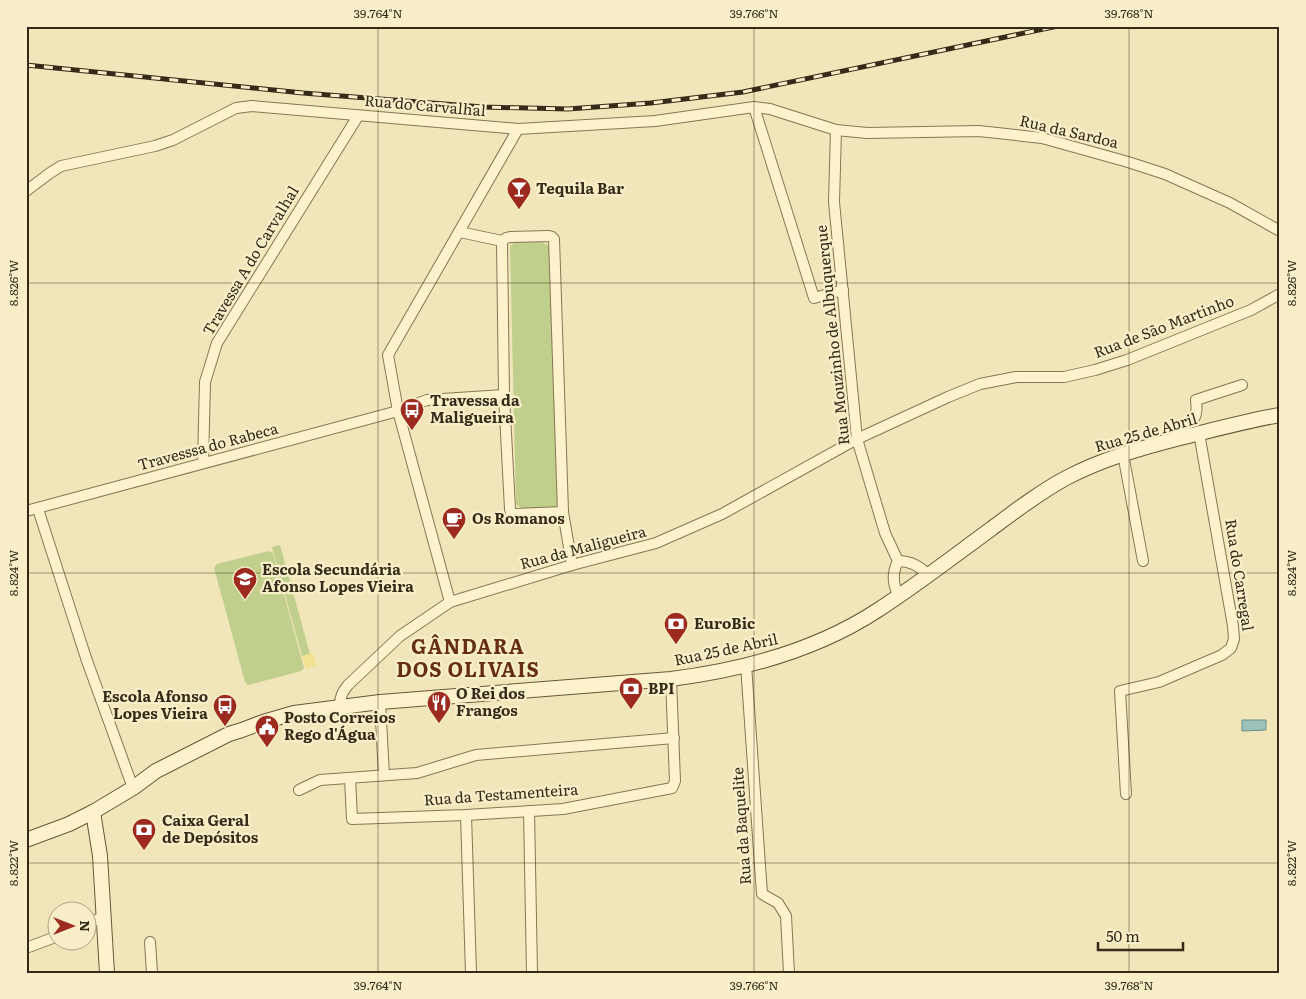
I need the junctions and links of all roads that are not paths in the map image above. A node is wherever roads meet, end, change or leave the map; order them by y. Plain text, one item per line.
1 (754, 107) junction
2 (358, 116) junction
3 (518, 129) junction
4 (836, 130) junction
5 (26, 191) edge
6 (1280, 231) edge
7 (460, 232) junction
8 (502, 241) junction
9 (843, 290) junction
10 (1280, 294) edge
11 (1242, 385) dead end
12 (504, 395) junction
13 (398, 411) junction
14 (1280, 415) edge
15 (1199, 433) junction
16 (857, 439) junction
17 (1175, 440) junction
18 (1123, 454) junction
19 (204, 463) junction
20 (38, 509) junction
21 (26, 511) edge
22 (563, 512) junction
23 (898, 561) junction
24 (1142, 561) dead end
25 (572, 565) junction
26 (928, 576) junction
27 (899, 596) junction
28 (450, 602) junction
29 (746, 665) junction
30 (671, 679) junction
31 (1120, 691) junction
32 (1108, 693) dead end
33 (380, 702) junction
34 (340, 706) junction
35 (674, 738) junction
36 (384, 775) junction
37 (350, 778) junction
38 (133, 788) junction
39 (298, 790) dead end
40 (1126, 794) dead end
41 (529, 811) junction
42 (93, 812) junction
43 (466, 815) junction
44 (26, 840) edge
45 (104, 917) junction
46 (98, 919) edge
47 (48, 940) edge
48 (150, 942) dead end
49 (26, 948) edge
50 (107, 973) edge
51 (152, 973) edge
52 (471, 973) edge
53 (532, 973) edge
54 (789, 973) edge

1 - 3 street, Rua do Carvalhal
1 - 4 street, Rua do Carvalhal
1 - 9 street
2 - 3 street, Rua do Carvalhal
2 - 5 street, Rua do Carvalhal
2 - 19 street, Travessa A do Carvalhal
3 - 7 street
4 - 6 street, Rua da Sardoa
4 - 9 street, Rua Mouzinho de Albuquerque
7 - 8 street
7 - 13 street
8 - 12 street
8 - 22 street
9 - 16 street, Rua Mouzinho de Albuquerque
10 - 16 street, Rua de São Martinho
11 - 17 street
12 - 13 street, Travesssa do Rabeca
12 - 22 street
13 - 19 street, Travesssa do Rabeca
13 - 28 street
14 - 15 main road, Rua 25 de Abril
15 - 17 main road, Rua 25 de Abril
15 - 31 street, Rua do Carregal
16 - 23 street, Rua Mouzinho de Albuquerque
16 - 25 street, Rua da Maligueira
17 - 18 main road, Rua 25 de Abril
18 - 24 street
18 - 26 main road, Rua 25 de Abril
19 - 20 street, Travesssa do Rabeca
20 - 21 street, Travesssa do Rabeca
20 - 38 street
22 - 25 street
23 - 26 street
23 - 27 street
25 - 28 street, Rua da Maligueira
26 - 27 main road, Rua 25 de Abril
27 - 29 main road, Rua 25 de Abril
28 - 34 street, Rua da Maligueira
29 - 30 main road, Rua 25 de Abril
29 - 54 street, Rua da Baquelite
30 - 33 main road, Rua 25 de Abril
30 - 35 street, Rua da Testamenteira
31 - 32 street, Rua do Carregal
31 - 40 street
33 - 34 main road, Rua 25 de Abril
33 - 36 street
34 - 38 main road, Rua 25 de Abril
35 - 36 street
35 - 41 street, Rua da Testamenteira
36 - 37 street
37 - 39 street
37 - 43 street, Rua da Testamenteira
38 - 42 main road, Rua 25 de Abril
41 - 43 street, Rua da Testamenteira
41 - 53 street
42 - 44 main road, Rua 25 de Abril
42 - 45 main road
43 - 52 street
45 - 46 street
45 - 50 main road
47 - 49 street
48 - 51 street

